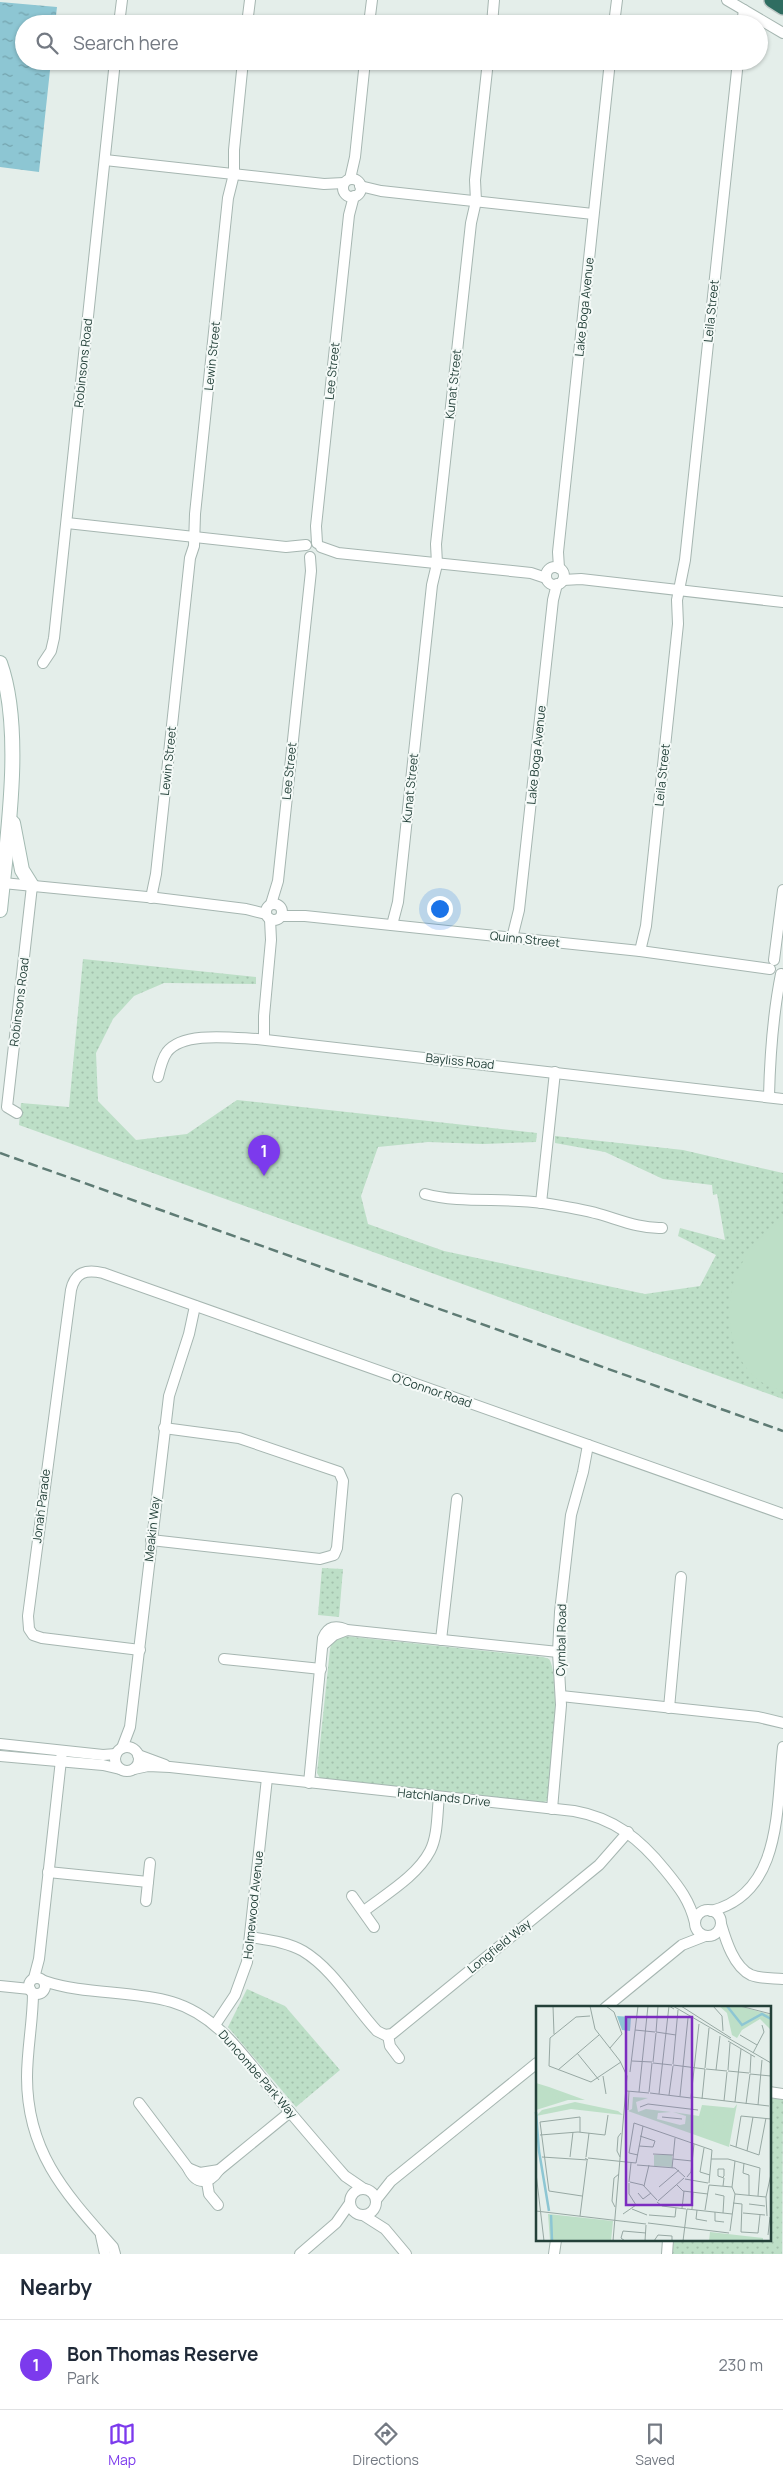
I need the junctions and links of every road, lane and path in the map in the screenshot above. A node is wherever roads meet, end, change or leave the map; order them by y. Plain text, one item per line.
1 (122, 0) edge
2 (250, 0) edge
3 (372, 0) edge
4 (494, 0) edge
5 (616, 0) edge
6 (727, 0) edge
7 (772, 0) edge
8 (783, 6) edge
9 (744, 10) junction
10 (120, 15) edge
11 (248, 15) edge
12 (370, 15) edge
13 (493, 15) edge
14 (615, 15) edge
15 (743, 15) edge
16 (752, 15) edge
17 (768, 24) edge
18 (783, 33) edge
19 (114, 70) edge
20 (242, 70) edge
21 (365, 70) edge
22 (487, 70) edge
23 (609, 70) edge
24 (737, 70) edge
25 (105, 160) junction
26 (231, 174) junction
27 (352, 188) junction
28 (473, 201) junction
29 (593, 214) junction
30 (67, 522) junction
31 (192, 536) junction
32 (313, 550) junction
33 (434, 563) junction
34 (555, 576) junction
35 (682, 590) junction
36 (783, 602) edge
37 (0, 663) edge
38 (43, 663) dead end
39 (10, 795) junction
40 (3, 883) junction
41 (32, 886) junction
42 (783, 890) edge
43 (154, 898) junction
44 (0, 910) edge
45 (275, 912) junction
46 (396, 925) junction
47 (516, 939) junction
48 (643, 952) junction
49 (777, 967) edge
50 (261, 1039) junction
51 (555, 1072) junction
52 (158, 1077) dead end
53 (766, 1095) junction
54 (783, 1099) edge
55 (17, 1113) dead end
56 (425, 1194) dead end
57 (540, 1202) junction
58 (662, 1228) dead end
59 (80, 1273) joint
60 (199, 1307) junction
61 (164, 1428) junction
62 (592, 1446) junction
63 (457, 1499) dead end
64 (783, 1514) edge
65 (151, 1540) junction
66 (681, 1578) dead end
67 (441, 1640) junction
68 (140, 1650) junction
69 (558, 1652) junction
70 (224, 1659) dead end
71 (321, 1669) junction
72 (561, 1696) junction
73 (669, 1708) junction
74 (783, 1716) edge
75 (758, 1717) junction
76 (783, 1723) edge
77 (130, 1727) junction
78 (0, 1744) edge
79 (783, 1747) edge
80 (119, 1751) junction
81 (137, 1752) junction
82 (0, 1756) edge
83 (61, 1756) junction
84 (170, 1767) junction
85 (120, 1769) junction
86 (134, 1769) junction
87 (267, 1778) junction
88 (309, 1783) junction
89 (439, 1797) junction
90 (552, 1809) junction
91 (625, 1830) junction
92 (150, 1863) dead end
93 (48, 1872) junction
94 (148, 1882) junction
95 (352, 1896) dead end
96 (686, 1896) junction
97 (146, 1901) dead end
98 (734, 1903) junction
99 (709, 1910) junction
100 (364, 1911) junction
101 (721, 1923) junction
102 (695, 1924) junction
103 (374, 1927) dead end
104 (706, 1936) junction
105 (250, 1937) junction
106 (682, 1945) junction
107 (731, 1952) junction
108 (783, 1980) edge
109 (4, 1986) edge
110 (37, 1986) junction
111 (607, 2006) edge
112 (215, 2025) junction
113 (388, 2035) junction
114 (399, 2058) dead end
115 (536, 2064) edge
116 (770, 2092) edge
117 (783, 2094) edge
118 (139, 2103) dead end
119 (290, 2112) junction
120 (188, 2168) junction
121 (219, 2170) junction
122 (345, 2176) junction
123 (390, 2181) junction
124 (207, 2182) junction
125 (365, 2189) junction
126 (376, 2201) junction
127 (350, 2202) junction
128 (218, 2205) dead end
129 (362, 2214) junction
130 (336, 2223) junction
131 (385, 2229) junction
132 (100, 2235) junction
133 (105, 2254) edge
134 (115, 2254) edge
135 (300, 2254) edge
136 (406, 2254) edge

1 - 10 street
2 - 11 street
3 - 12 street
4 - 13 street
5 - 14 street
6 - 9 street
7 - 8 highway
9 - 15 street
9 - 16 street
17 - 18 street
19 - 25 street, Robinsons Road
20 - 26 street, Lewin Street
21 - 27 street, Lee Street
22 - 28 street, Kunat Street
23 - 29 street, Lake Boga Avenue
24 - 35 street, Leila Street
25 - 26 street
25 - 30 street, Robinsons Road
26 - 27 street
26 - 31 street, Lewin Street
27 - 28 street
27 - 32 street, Lee Street
28 - 29 street
28 - 33 street, Kunat Street
29 - 34 street, Lake Boga Avenue
30 - 31 street
30 - 38 street, Robinsons Road
31 - 32 street
31 - 43 street, Lewin Street
32 - 33 street
32 - 45 street, Lee Street
33 - 34 street
33 - 46 street, Kunat Street
34 - 35 street
34 - 47 street, Lake Boga Avenue
35 - 36 street
35 - 48 street, Leila Street
37 - 39 main road
39 - 40 main road
39 - 41 main road
40 - 41 street, Quinn Street
40 - 44 main road
41 - 43 street, Quinn Street
41 - 55 street, Robinsons Road
42 - 49 street
43 - 45 street, Quinn Street
45 - 46 street, Quinn Street
45 - 50 street, Lee Street
46 - 47 street, Quinn Street
47 - 48 street, Quinn Street
48 - 49 street, Quinn Street
49 - 53 street
50 - 51 street, Bayliss Road
50 - 52 street, Bayliss Road
51 - 53 street, Bayliss Road
51 - 57 street
53 - 54 street, Bayliss Road
56 - 57 street
57 - 58 street
59 - 60 street, O'Connor Road
59 - 68 street, Jonah Parade
60 - 61 street, Meakin Way
60 - 62 street, O'Connor Road
61 - 65 street, Meakin Way
61 - 65 street
62 - 64 street, O'Connor Road
62 - 69 street, Cymbal Road
63 - 67 street
65 - 68 street, Meakin Way
66 - 73 street
67 - 69 street
67 - 71 street
68 - 77 street, Meakin Way
69 - 72 street, Cymbal Road
70 - 71 street
71 - 88 street
72 - 73 street
72 - 90 street, Cymbal Road
73 - 75 street
74 - 75 street
75 - 76 street
77 - 80 street, Meakin Way
77 - 81 street, Meakin Way
78 - 83 street
79 - 98 street
80 - 81 street
80 - 83 street
80 - 85 street
81 - 84 street, Hatchlands Drive
81 - 86 street
82 - 83 street
83 - 85 street
83 - 93 street
84 - 86 street, Hatchlands Drive
84 - 87 street, Hatchlands Drive
85 - 86 street
87 - 88 street, Hatchlands Drive
87 - 105 street, Holmewood Avenue
88 - 89 street, Hatchlands Drive
89 - 90 street, Hatchlands Drive
89 - 100 street
90 - 91 street, Hatchlands Drive
91 - 96 street, Hatchlands Drive
91 - 113 street, Longfield Way
92 - 94 street
93 - 94 street
93 - 110 street
94 - 97 street
95 - 100 street
96 - 99 street, Hatchlands Drive
96 - 102 street, Hatchlands Drive
98 - 99 street
98 - 101 street
99 - 101 street
99 - 102 street
100 - 103 street
101 - 104 street
101 - 107 street
102 - 104 street
102 - 106 street
104 - 106 street
104 - 107 street
105 - 112 street, Holmewood Avenue
105 - 113 street
106 - 111 street
107 - 108 street
109 - 110 street, Duncombe Park Way
110 - 112 street, Duncombe Park Way
110 - 132 street
112 - 119 street, Duncombe Park Way
113 - 114 street
115 - 123 street
116 - 117 street
118 - 120 street
119 - 121 street
119 - 122 street, Duncombe Park Way
120 - 121 street
120 - 124 street
121 - 124 street
122 - 125 street, Duncombe Park Way
122 - 127 street, Duncombe Park Way
123 - 125 street
123 - 126 street
124 - 128 street
125 - 126 street
125 - 127 street
126 - 129 street
126 - 131 street
127 - 129 street
127 - 130 street
129 - 130 street
129 - 131 street
130 - 135 street
131 - 136 street
132 - 133 street
132 - 134 street

